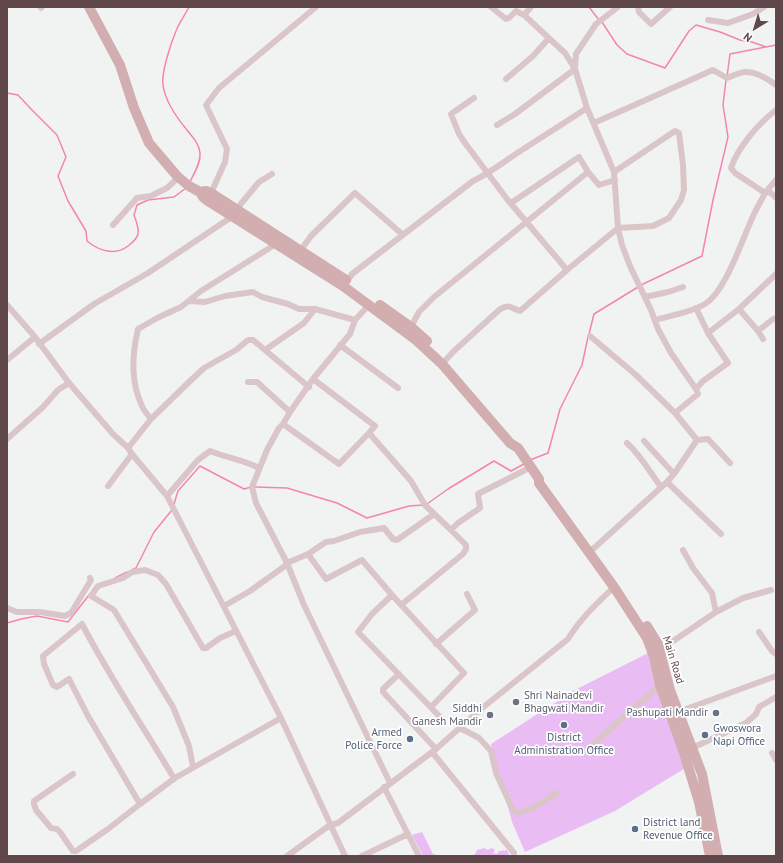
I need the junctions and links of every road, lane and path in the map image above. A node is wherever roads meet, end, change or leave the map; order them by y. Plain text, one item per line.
1 (89, 7) edge
2 (316, 7) edge
3 (491, 7) edge
4 (531, 7) edge
5 (638, 7) edge
6 (670, 7) edge
7 (764, 7) edge
8 (616, 8) edge
9 (524, 15) junction
10 (708, 20) dead end
11 (549, 38) junction
12 (575, 69) junction
13 (506, 79) dead end
14 (776, 85) edge
15 (474, 98) dead end
16 (587, 108) junction
17 (776, 110) edge
18 (594, 123) junction
19 (497, 125) dead end
20 (588, 172) junction
21 (614, 172) junction
22 (272, 174) dead end
23 (488, 174) junction
24 (179, 177) junction
25 (615, 180) junction
26 (776, 180) edge
27 (200, 192) junction
28 (211, 193) junction
29 (765, 193) junction
30 (776, 198) edge
31 (511, 203) junction
32 (235, 214) junction
33 (526, 222) junction
34 (112, 225) dead end
35 (618, 228) junction
36 (403, 235) junction
37 (276, 244) junction
38 (300, 251) junction
39 (567, 270) junction
40 (776, 274) edge
41 (770, 279) junction
42 (345, 283) junction
43 (776, 285) edge
44 (683, 287) dead end
45 (645, 297) junction
46 (189, 301) junction
47 (7, 305) edge
48 (369, 305) junction
49 (696, 308) junction
50 (315, 309) junction
51 (739, 309) junction
52 (776, 318) edge
53 (355, 320) junction
54 (655, 320) junction
55 (411, 327) junction
56 (758, 331) junction
57 (708, 333) junction
58 (590, 336) dead end
59 (35, 337) junction
60 (763, 339) dead end
61 (38, 344) junction
62 (340, 345) junction
63 (265, 350) junction
64 (7, 360) edge
65 (444, 362) junction
66 (313, 380) junction
67 (248, 382) dead end
68 (69, 383) junction
69 (309, 387) junction
70 (398, 388) dead end
71 (696, 389) junction
72 (290, 412) junction
73 (675, 413) junction
74 (152, 419) junction
75 (283, 424) junction
76 (369, 434) junction
77 (7, 439) edge
78 (697, 440) junction
79 (644, 441) dead end
80 (627, 443) dead end
81 (128, 448) junction
82 (132, 454) junction
83 (730, 463) dead end
84 (530, 466) junction
85 (259, 468) junction
86 (674, 474) junction
87 (539, 479) junction
88 (667, 482) junction
89 (108, 486) dead end
90 (661, 487) junction
91 (167, 496) junction
92 (434, 514) junction
93 (451, 530) junction
94 (721, 534) dead end
95 (593, 549) junction
96 (683, 550) dead end
97 (308, 554) junction
98 (287, 563) junction
99 (90, 578) dead end
100 (614, 587) junction
101 (772, 590) dead end
102 (466, 594) dead end
103 (392, 596) junction
104 (401, 605) junction
105 (224, 606) junction
106 (7, 608) edge
107 (716, 612) junction
108 (236, 631) junction
109 (759, 632) dead end
110 (436, 644) junction
111 (660, 650) junction
112 (776, 654) edge
113 (399, 674) junction
114 (776, 676) edge
115 (660, 685) junction
116 (776, 697) edge
117 (431, 707) junction
118 (678, 712) junction
119 (281, 718) junction
120 (443, 720) dead end
121 (460, 728) junction
122 (590, 747) dead end
123 (692, 748) junction
124 (434, 750) junction
125 (772, 753) dead end
126 (776, 760) edge
127 (193, 767) junction
128 (73, 774) dead end
129 (175, 778) junction
130 (390, 783) junction
131 (384, 787) junction
132 (557, 793) dead end
133 (140, 804) junction
134 (330, 825) junction
135 (408, 834) junction
136 (514, 853) dead end
137 (288, 856) edge
138 (345, 856) edge
139 (362, 856) edge
140 (419, 856) edge
141 (712, 856) edge

1 - 24 main road
2 - 28 street
3 - 9 street
4 - 9 street
5 - 6 street
7 - 10 street
8 - 12 street
9 - 11 street
11 - 12 street
11 - 13 street
12 - 16 street
12 - 19 street
14 - 18 street
15 - 23 street
16 - 18 street
16 - 23 street
17 - 29 street
18 - 21 street
20 - 25 street
20 - 31 street
20 - 33 street
21 - 25 street
21 - 35 street
22 - 32 street
23 - 31 street
23 - 36 street
24 - 27 main road
24 - 34 street
25 - 35 street
26 - 29 street
27 - 28 main road
27 - 32 main road
28 - 32 main road
29 - 30 street
29 - 49 street
31 - 33 street
32 - 37 main road
32 - 38 main road
32 - 61 street
33 - 39 street
33 - 55 street
35 - 39 street
35 - 45 street
36 - 38 street
36 - 42 street
37 - 42 main road
37 - 46 street
38 - 42 main road
39 - 65 street
40 - 41 street
41 - 43 street
41 - 51 street
42 - 48 main road
42 - 55 main road
44 - 45 street
45 - 54 street
46 - 50 street
46 - 74 street
47 - 59 street
48 - 53 street
48 - 65 main road
49 - 54 street
49 - 57 street
50 - 53 street
50 - 63 street
51 - 56 street
51 - 57 street
52 - 56 street
53 - 62 street
54 - 71 street
55 - 65 main road
56 - 60 street
57 - 71 street
58 - 73 street
59 - 61 street
59 - 64 street
61 - 68 street
62 - 66 street
62 - 70 street
63 - 69 street
63 - 74 street
65 - 84 main road
66 - 69 street
66 - 76 street
67 - 72 street
68 - 77 street
68 - 81 street
69 - 72 street
71 - 73 street
72 - 75 street
73 - 78 street
74 - 81 street
75 - 76 street
75 - 85 street
76 - 92 street
78 - 83 street
78 - 86 street
79 - 86 street
80 - 90 street
81 - 82 street
82 - 89 street
82 - 91 street
84 - 87 main road
84 - 93 street
85 - 91 street
85 - 98 street
86 - 88 street
87 - 95 main road, Main Road
87 - 100 main road
88 - 90 street
88 - 94 street
90 - 95 street
91 - 105 street
92 - 93 street
92 - 97 street
93 - 104 street
95 - 111 main road, Main Road
96 - 107 street
97 - 98 street
97 - 103 street
98 - 105 street
98 - 130 street
99 - 106 street
100 - 115 main road
100 - 121 street
101 - 107 street
102 - 110 street
103 - 104 street
103 - 113 street
104 - 110 street
105 - 108 street
107 - 111 street
108 - 119 street
108 - 127 street
109 - 112 street
110 - 117 street
111 - 118 main road, Main Road
113 - 117 street
113 - 124 street
114 - 118 street
115 - 122 street
115 - 141 main road
116 - 123 street
117 - 120 street
118 - 123 main road, Main Road
119 - 127 street
119 - 134 street
121 - 124 street
121 - 132 street
123 - 141 main road, Main Road
124 - 130 street
124 - 136 street
125 - 126 street
127 - 129 street
128 - 133 street
129 - 133 street
129 - 133 street
130 - 131 street
131 - 134 street
131 - 135 street
134 - 137 street
134 - 138 street
135 - 139 street
135 - 140 street

